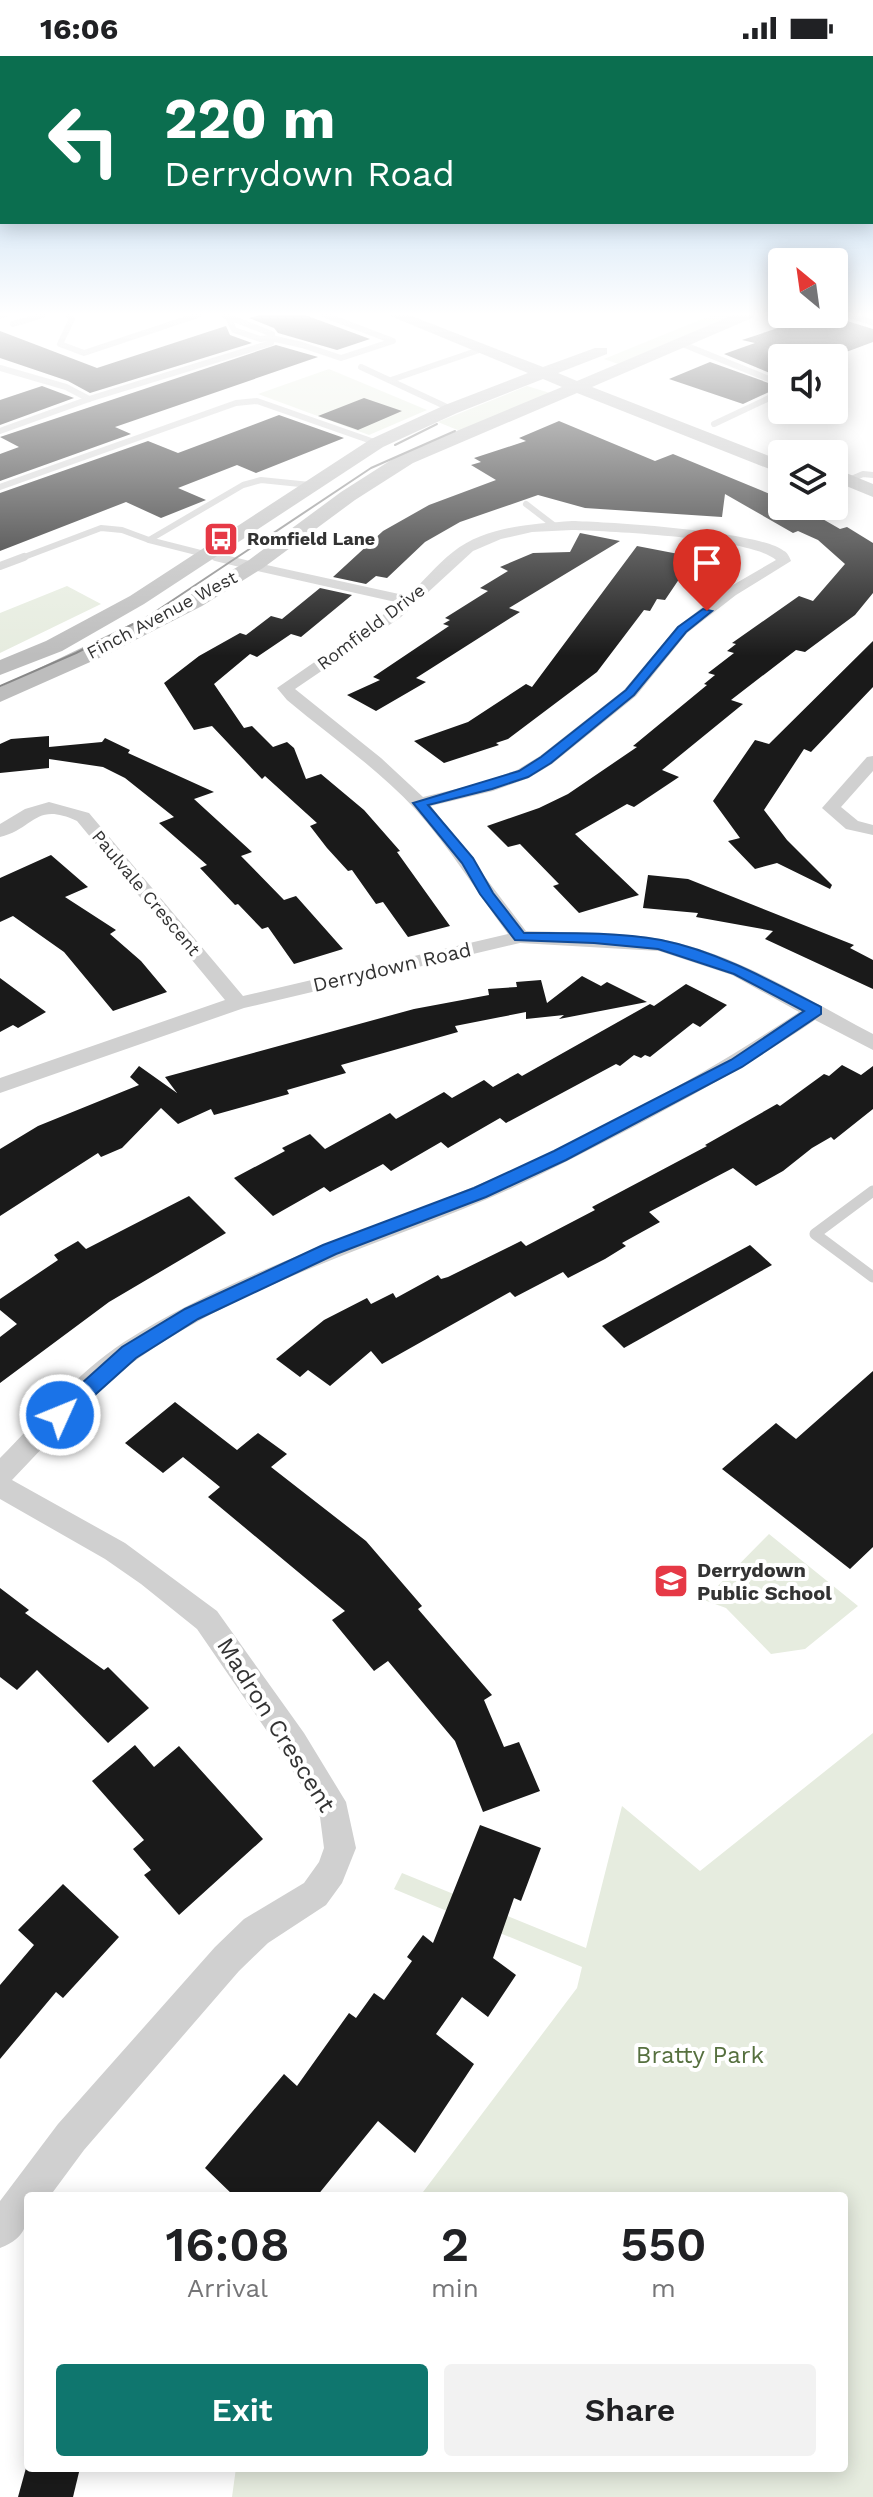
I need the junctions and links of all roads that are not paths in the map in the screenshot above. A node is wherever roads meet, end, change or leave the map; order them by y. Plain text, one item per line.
1 (163, 429) edge
2 (337, 429) edge
3 (408, 429) edge
4 (478, 429) edge
5 (684, 429) edge
6 (726, 429) edge
7 (377, 443) junction
8 (768, 447) edge
9 (768, 462) edge
10 (873, 468) edge
11 (873, 475) edge
12 (851, 482) edge
13 (310, 485) junction
14 (0, 487) edge
15 (526, 504) dead end
16 (873, 505) edge
17 (556, 527) junction
18 (149, 540) junction
19 (208, 555) junction
20 (0, 566) edge
21 (253, 566) junction
22 (411, 601) junction
23 (0, 668) edge
24 (0, 695) edge
25 (873, 761) edge
26 (420, 803) junction
27 (873, 830) edge
28 (0, 832) edge
29 (520, 937) junction
30 (238, 1003) junction
31 (816, 1010) junction
32 (873, 1043) edge
33 (0, 1086) edge
34 (873, 1191) edge
35 (873, 1277) edge
36 (0, 1475) edge
37 (0, 1486) edge
38 (31, 2192) edge
39 (24, 2201) edge
40 (0, 2230) edge

1 - 14 lane
2 - 7 lane
3 - 7 main road, Finch Avenue West
4 - 21 main road, Finch Avenue West
5 - 9 main road
6 - 8 main road
7 - 13 main road, Finch Avenue West
10 - 12 lane
11 - 12 lane
12 - 16 main road
13 - 18 lane
13 - 19 main road, Finch Avenue West
15 - 17 lane
17 - 22 street, Romfield Drive
17 - 26 street, Romfield Drive
18 - 19 lane
18 - 20 lane
19 - 21 lane
19 - 23 main road, Finch Avenue West
21 - 22 street
21 - 24 main road, Finch Avenue West
22 - 26 street, Romfield Drive
25 - 27 street
26 - 29 street, Romfield Drive
28 - 30 street, Paulvale Crescent
29 - 30 street, Derrydown Road
29 - 31 street, Derrydown Road
30 - 33 street, Derrydown Road
31 - 32 street, Derrydown Road
31 - 36 street
34 - 35 lane
37 - 38 street, Madron Crescent
39 - 40 street, Madron Crescent

